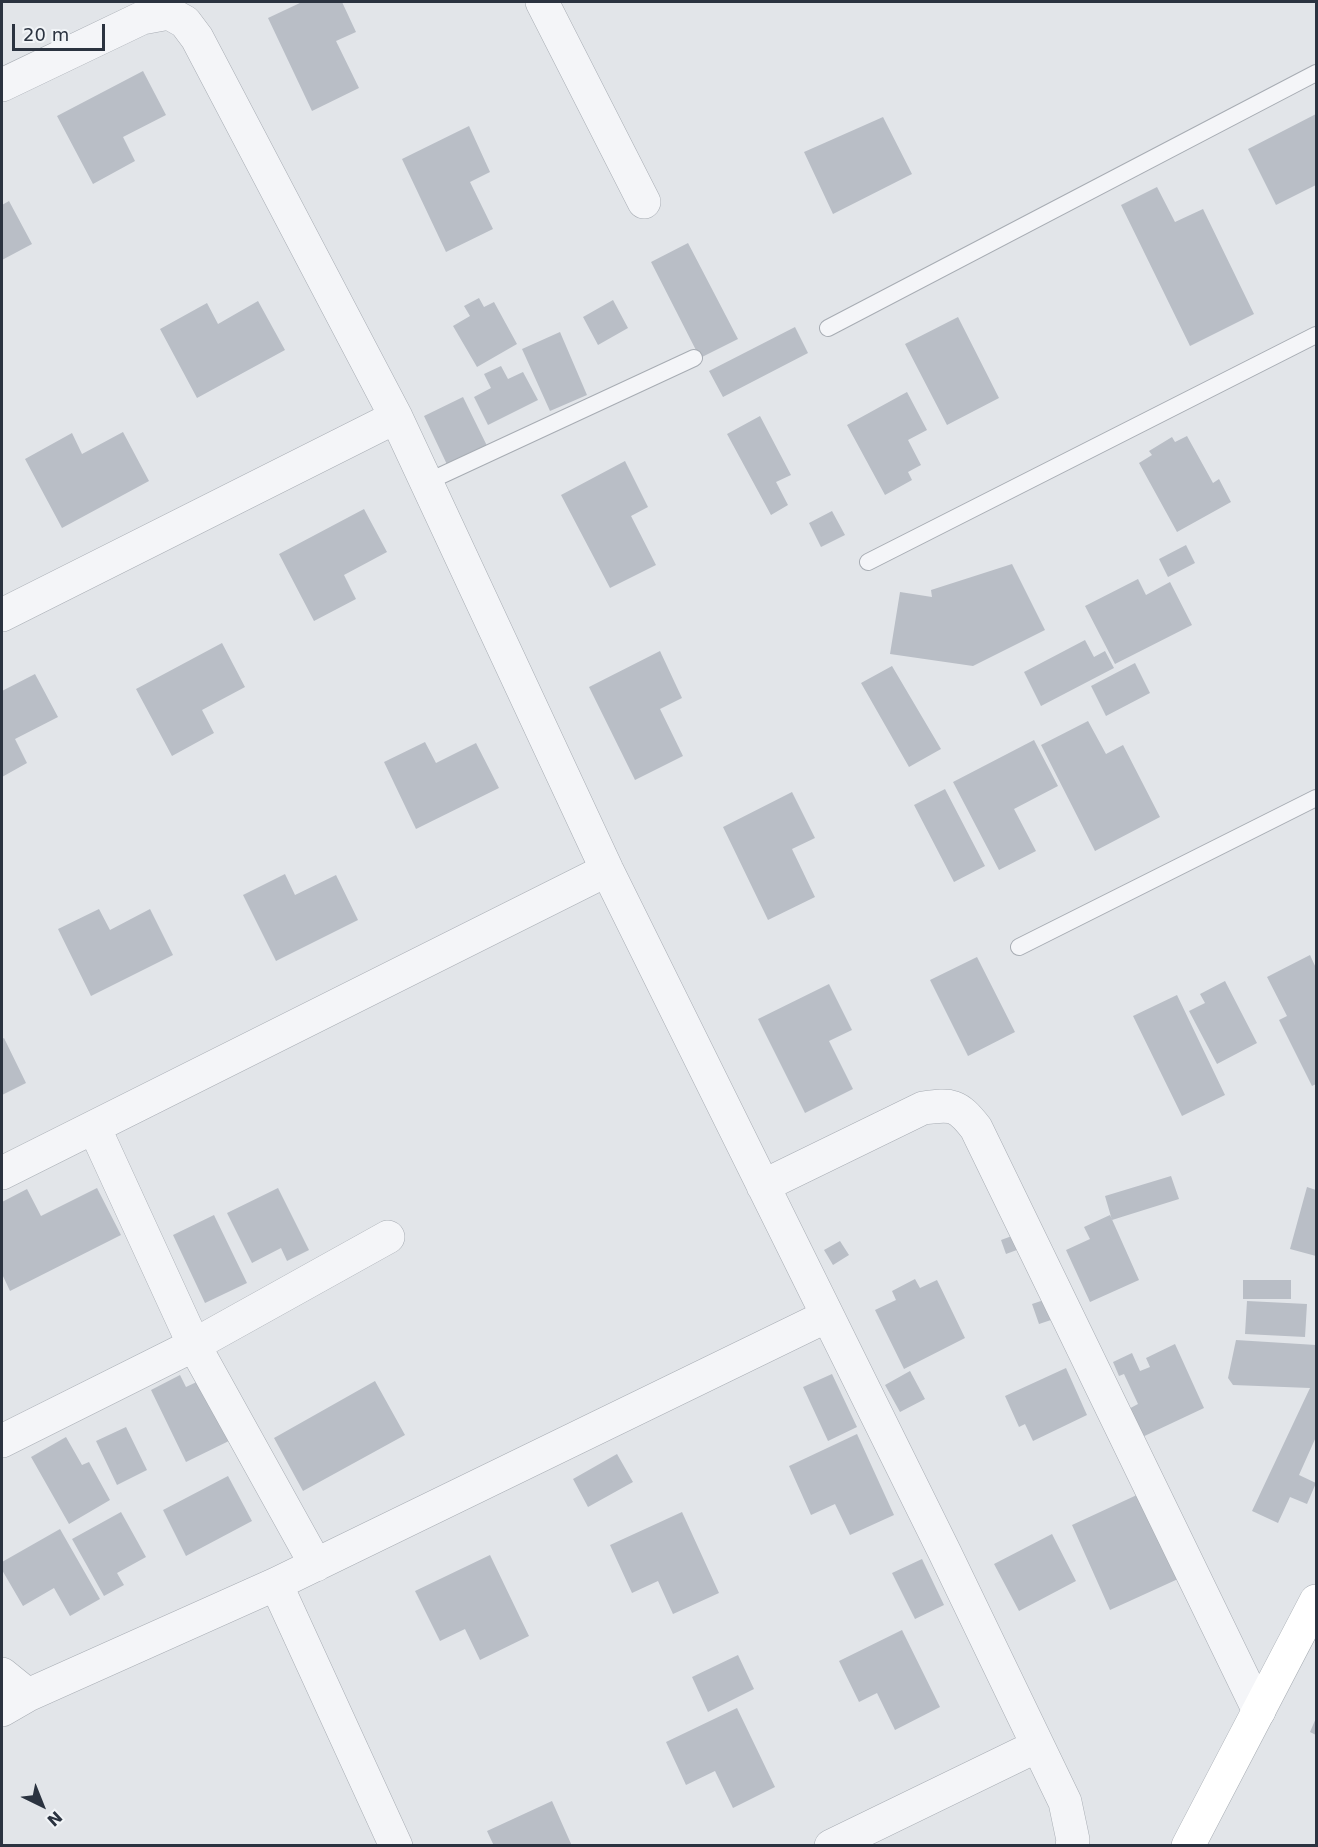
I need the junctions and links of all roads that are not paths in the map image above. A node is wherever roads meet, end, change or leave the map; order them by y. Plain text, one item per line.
1 (542, 2) edge
2 (1317, 73) edge
3 (2, 85) edge
4 (644, 201) dead end
5 (828, 328) dead end
6 (1317, 335) edge
7 (694, 358) dead end
8 (396, 417) junction
9 (427, 482) junction
10 (868, 562) dead end
11 (2, 615) edge
12 (1317, 798) edge
13 (607, 870) junction
14 (1019, 947) dead end
15 (94, 1127) junction
16 (2, 1173) edge
17 (763, 1186) junction
18 (388, 1237) dead end
19 (827, 1316) junction
20 (194, 1345) junction
21 (2, 1441) edge
22 (316, 1564) junction
23 (276, 1584) junction
24 (1317, 1601) edge
25 (2, 1674) edge
26 (15, 1703) edge
27 (1260, 1712) junction
28 (1037, 1746) junction
29 (396, 1845) edge
30 (831, 1845) edge
31 (1072, 1845) edge
32 (1188, 1845) edge

1 - 4 street
2 - 5 lane
3 - 8 street
6 - 10 lane
7 - 9 lane
8 - 9 street
8 - 11 street
9 - 13 street
12 - 14 lane
13 - 15 street
13 - 17 street
15 - 16 street
15 - 20 street
17 - 19 street
17 - 27 street
18 - 20 street
19 - 22 street
19 - 28 street
20 - 21 street
20 - 22 street
22 - 23 street
23 - 26 street
23 - 29 street
24 - 27 main road
25 - 26 street
27 - 32 main road
28 - 30 street
28 - 31 street

